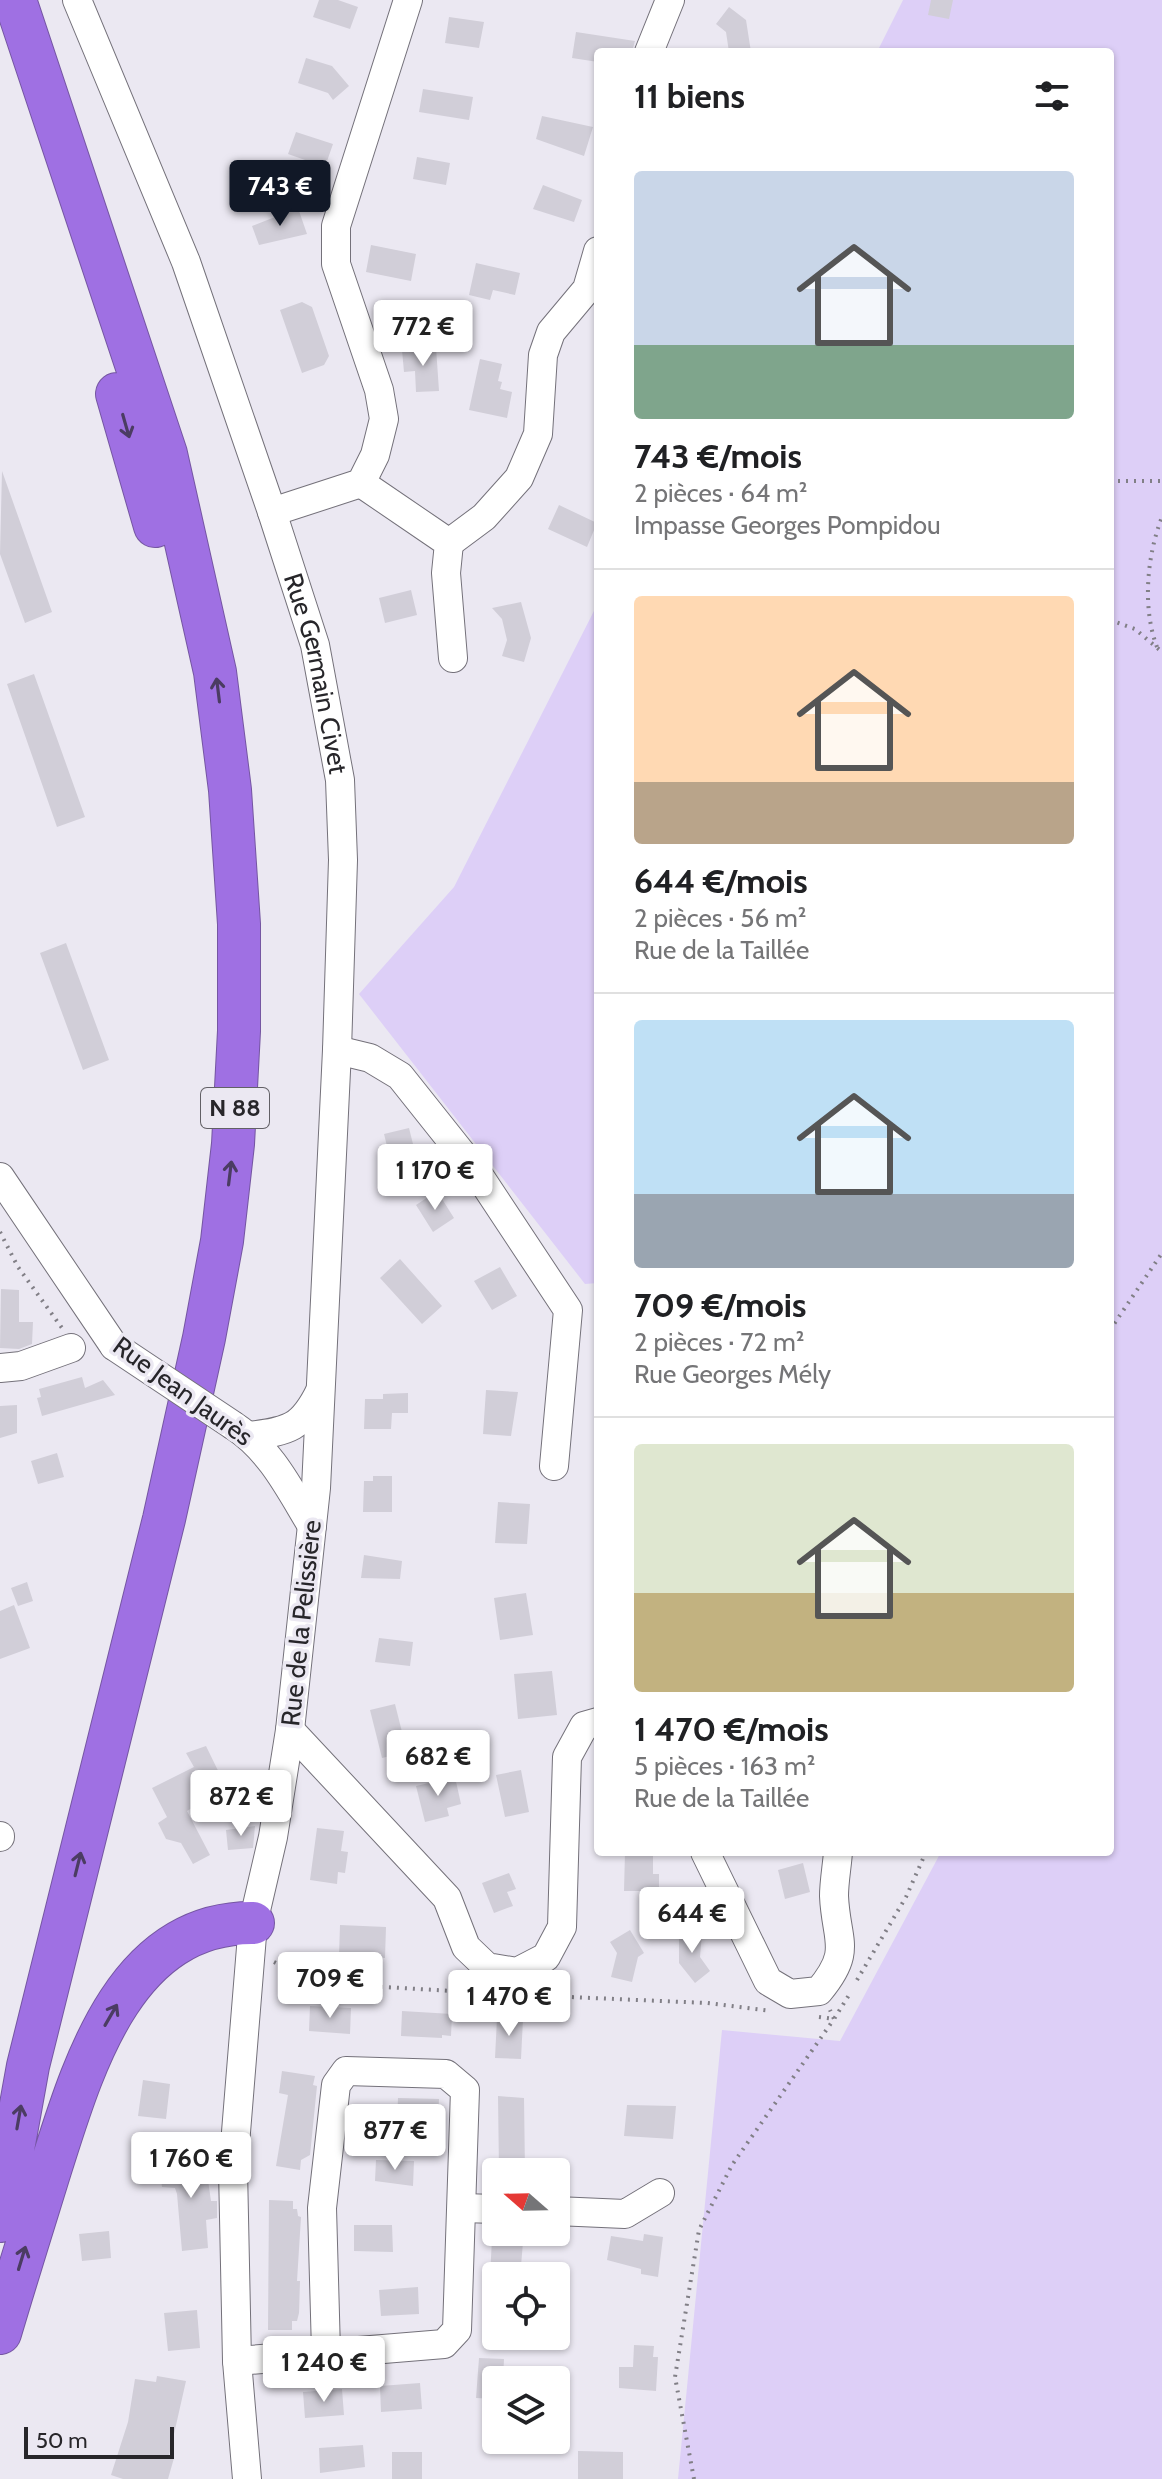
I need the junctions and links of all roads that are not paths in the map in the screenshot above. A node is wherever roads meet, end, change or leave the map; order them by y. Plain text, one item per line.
1 (15, 0) edge
2 (77, 0) edge
3 (408, 0) edge
4 (670, 0) edge
5 (0, 31) edge
6 (651, 48) edge
7 (594, 265) edge
8 (361, 483) junction
9 (272, 512) junction
10 (449, 543) junction
11 (453, 658) dead end
12 (337, 1050) junction
13 (0, 1177) edge
14 (71, 1348) road end
15 (0, 1368) edge
16 (322, 1386) junction
17 (242, 1431) junction
18 (554, 1466) dead end
19 (312, 1526) junction
20 (594, 1723) edge
21 (290, 1730) junction
22 (707, 1856) edge
23 (838, 1856) edge
24 (253, 1937) junction
25 (0, 2084) edge
26 (660, 2193) dead end
27 (462, 2208) junction
28 (482, 2209) edge
29 (570, 2212) edge
30 (0, 2221) edge
31 (0, 2333) edge
32 (326, 2351) junction
33 (237, 2361) junction
34 (247, 2479) edge

30 -> 1 highway, N 88
2 - 9 street, Rue Germain Civet
3 - 8 street
4 - 6 street
5 -> 25 highway, N 88
7 - 10 street
8 - 9 street
8 - 10 street
9 - 12 street, Rue Germain Civet
10 - 11 street
12 - 16 street, Rue Germain Civet
12 - 18 street
13 - 17 street, Rue Jean Jaurès, bridge
14 - 15 street
16 - 17 street
16 - 19 street, Rue de la Pelissière
17 - 19 street, Rue Jean Jaurès
19 - 21 street, Rue de la Pelissière
20 - 21 street
21 - 24 street, Rue de la Pelissière
22 - 23 street
31 -> 24 highway
24 - 33 street, Rue de la Pelissière
26 - 29 street
27 - 28 street
27 - 32 street
27 - 32 street
32 - 33 street
33 - 34 street, Rue de la Pelissière

